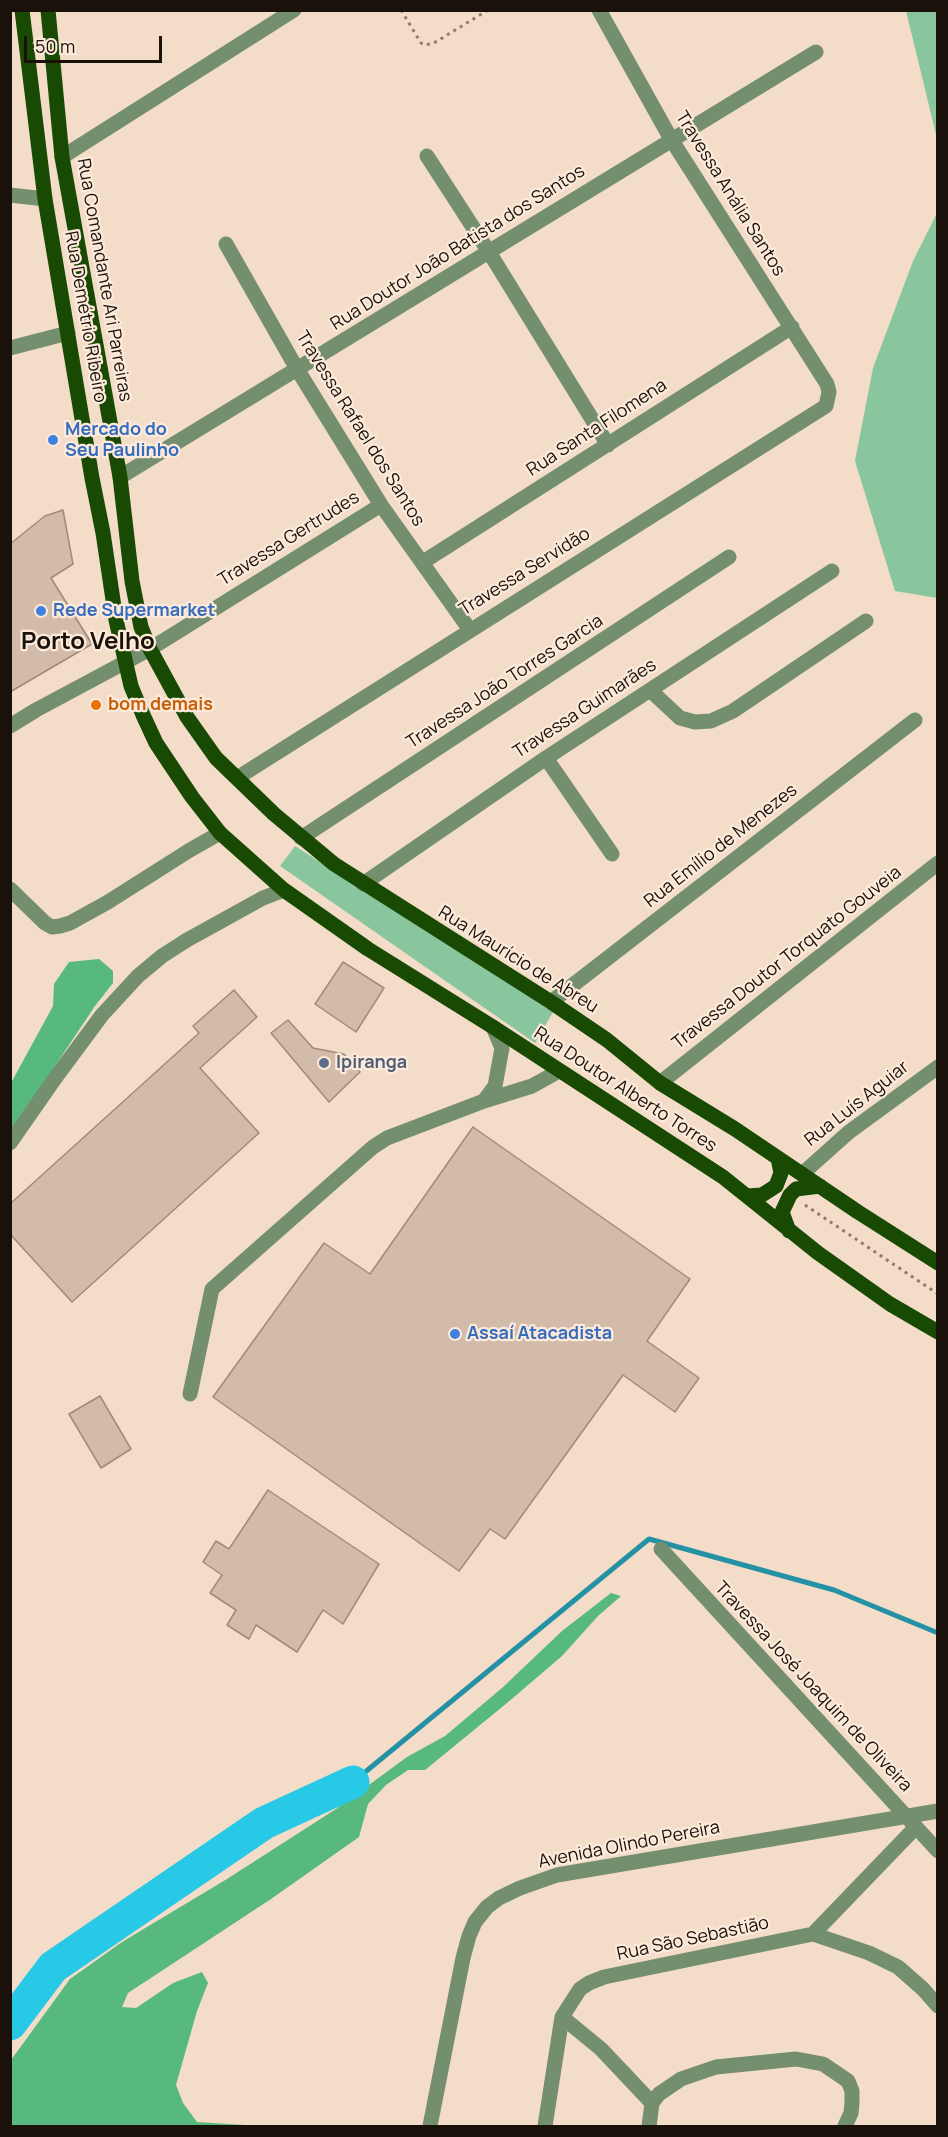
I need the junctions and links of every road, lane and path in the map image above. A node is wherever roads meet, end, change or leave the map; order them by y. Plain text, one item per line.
1 (22, 10) edge
2 (48, 10) edge
3 (401, 10) edge
4 (488, 10) edge
5 (599, 10) edge
6 (292, 11) edge
7 (816, 52) dead end
8 (671, 139) junction
9 (426, 156) dead end
10 (62, 157) junction
11 (10, 195) edge
12 (45, 200) junction
13 (226, 244) dead end
14 (489, 252) junction
15 (792, 327) junction
16 (68, 333) junction
17 (10, 348) edge
18 (297, 369) junction
19 (829, 397) joint
20 (608, 445) junction
21 (120, 477) junction
22 (381, 505) junction
23 (729, 557) dead end
24 (423, 562) junction
25 (832, 572) dead end
26 (866, 621) dead end
27 (141, 627) joint
28 (470, 630) junction
29 (150, 649) junction
30 (126, 663) junction
31 (651, 691) junction
32 (915, 720) dead end
33 (10, 726) edge
34 (546, 758) junction
35 (237, 778) junction
36 (220, 833) junction
37 (301, 837) junction
38 (612, 854) dead end
39 (938, 863) edge
40 (363, 884) junction
41 (10, 889) edge
42 (284, 890) junction
43 (551, 1002) junction
44 (493, 1027) junction
45 (938, 1067) edge
46 (559, 1071) junction
47 (660, 1083) junction
48 (484, 1101) junction
49 (10, 1143) edge
50 (778, 1158) junction
51 (802, 1174) junction
52 (820, 1186) junction
53 (790, 1195) junction
54 (747, 1196) junction
55 (789, 1231) junction
56 (938, 1263) edge
57 (938, 1294) edge
58 (938, 1332) edge
59 (190, 1394) dead end
60 (661, 1549) dead end
61 (938, 1811) edge
62 (905, 1815) junction
63 (916, 1827) junction
64 (938, 1851) edge
65 (813, 1934) junction
66 (938, 2006) edge
67 (562, 2017) junction
68 (652, 2103) junction
69 (430, 2127) edge
70 (545, 2127) edge
71 (649, 2127) edge
72 (844, 2127) edge

1 - 12 main road, Rua Demétrio Ribeiro
2 - 10 main road, Rua Comandante Ari Parreiras
3 - 4 path
5 - 8 street, Travessa Anália Santos
6 - 10 street
7 - 8 street, Rua Doutor João Batista dos Santos
8 - 14 street, Rua Doutor João Batista dos Santos
8 - 15 street, Travessa Anália Santos
9 - 14 street
10 - 21 main road, Rua Comandante Ari Parreiras
11 - 12 street
12 - 16 main road, Rua Demétrio Ribeiro
13 - 18 street, Travessa Rafael dos Santos
14 - 18 street, Rua Doutor João Batista dos Santos
14 - 20 street
15 - 19 street, Travessa Anália Santos
15 - 20 street, Rua Santa Filomena
16 - 17 street
16 - 30 main road, Rua Demétrio Ribeiro
18 - 21 street, Rua Doutor João Batista dos Santos
18 - 22 street, Travessa Rafael dos Santos
19 - 28 street, Travessa Servidão
20 - 24 street, Rua Santa Filomena
21 - 27 main road, Rua Comandante Ari Parreiras
22 - 24 street, Travessa Rafael dos Santos
22 - 29 street, Travessa Gertrudes
23 - 37 street, Travessa João Torres Garcia
24 - 28 street, Travessa Rafael dos Santos
25 - 31 street, Travessa Guimarães
26 - 31 street
27 - 29 main road, Rua Maurício de Abreu
28 - 35 street, Travessa Servidão
29 - 30 street, Travessa Gertrudes
29 - 35 main road, Rua Maurício de Abreu
30 - 33 street, Travessa Gertrudes
30 - 36 main road, Rua Doutor Alberto Torres
31 - 34 street, Travessa Guimarães
32 - 43 street, Rua Emílio de Menezes
34 - 38 street
34 - 40 street, Travessa Guimarães
35 - 37 main road, Rua Maurício de Abreu
36 - 41 street
36 - 42 main road, Rua Doutor Alberto Torres
37 - 40 main road, Rua Maurício de Abreu
39 - 47 street, Travessa Doutor Torquato Gouveia
40 - 43 main road, Rua Maurício de Abreu
42 - 44 main road, Rua Doutor Alberto Torres
42 - 49 street
43 - 47 main road, Rua Maurício de Abreu
44 - 46 main road, Rua Doutor Alberto Torres
44 - 48 street
45 - 51 street, Rua Luís Aguiar
46 - 48 street
46 - 54 main road, Rua Doutor Alberto Torres
47 - 50 main road, Rua Maurício de Abreu
48 - 59 street
50 - 51 main road, Rua Maurício de Abreu
50 - 54 main road
51 - 52 main road, Rua Maurício de Abreu
52 - 53 main road
52 - 56 main road, Rua Maurício de Abreu
53 - 55 main road
53 - 57 path
54 - 55 main road, Rua Doutor Alberto Torres
55 - 58 main road, Rua Doutor Alberto Torres
60 - 62 street, Travessa José Joaquim de Oliveira
61 - 62 street, Avenida Olindo Pereira
62 - 63 street, Travessa José Joaquim de Oliveira
62 - 69 street, Avenida Olindo Pereira
63 - 64 street, Travessa José Joaquim de Oliveira
63 - 65 street
65 - 66 street
65 - 67 street, Rua São Sebastião
67 - 68 street
67 - 70 street, Rua São Sebastião
68 - 71 street
68 - 72 street

